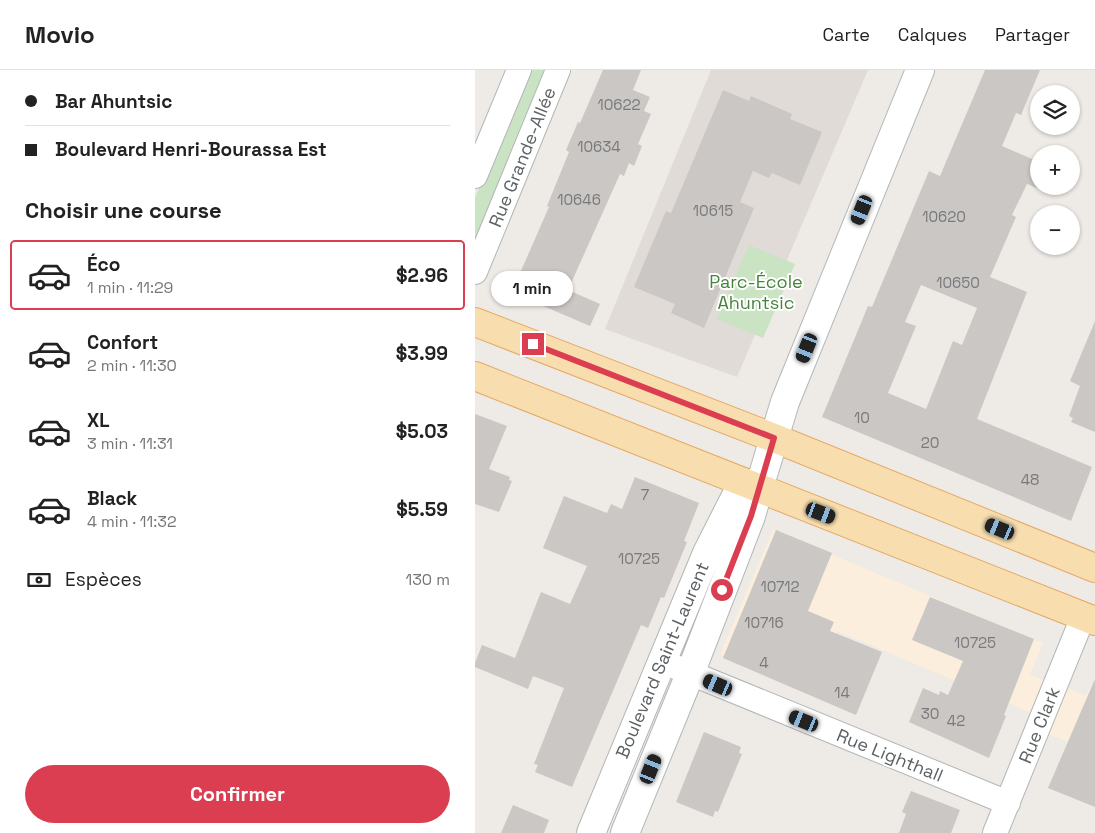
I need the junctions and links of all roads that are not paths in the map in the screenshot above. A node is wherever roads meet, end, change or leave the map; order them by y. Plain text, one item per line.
1 (519, 70) edge
2 (558, 70) edge
3 (920, 70) edge
4 (475, 176) edge
5 (475, 272) edge
6 (475, 322) edge
7 (475, 376) edge
8 (771, 437) junction
9 (751, 485) junction
10 (1095, 568) edge
11 (1089, 619) edge
12 (661, 662) junction
13 (690, 674) junction
14 (1007, 803) junction
15 (591, 833) edge
16 (625, 833) edge
17 (995, 833) edge

1 - 4 street, Rue Grande-Allée
2 - 5 street, Rue Grande-Allée
3 - 8 street, Boulevard Saint-Laurent
6 - 8 main road
7 - 9 main road
8 - 9 street, Boulevard Saint-Laurent
8 - 10 main road
9 - 11 main road
9 - 12 street, Boulevard Saint-Laurent
9 - 13 street, Boulevard Saint-Laurent
11 - 14 street, Rue Clark
12 - 13 street, Rue Lighthall
12 - 15 street, Boulevard Saint-Laurent
13 - 14 street, Rue Lighthall
13 - 16 street, Boulevard Saint-Laurent
14 - 17 street, Rue Clark

